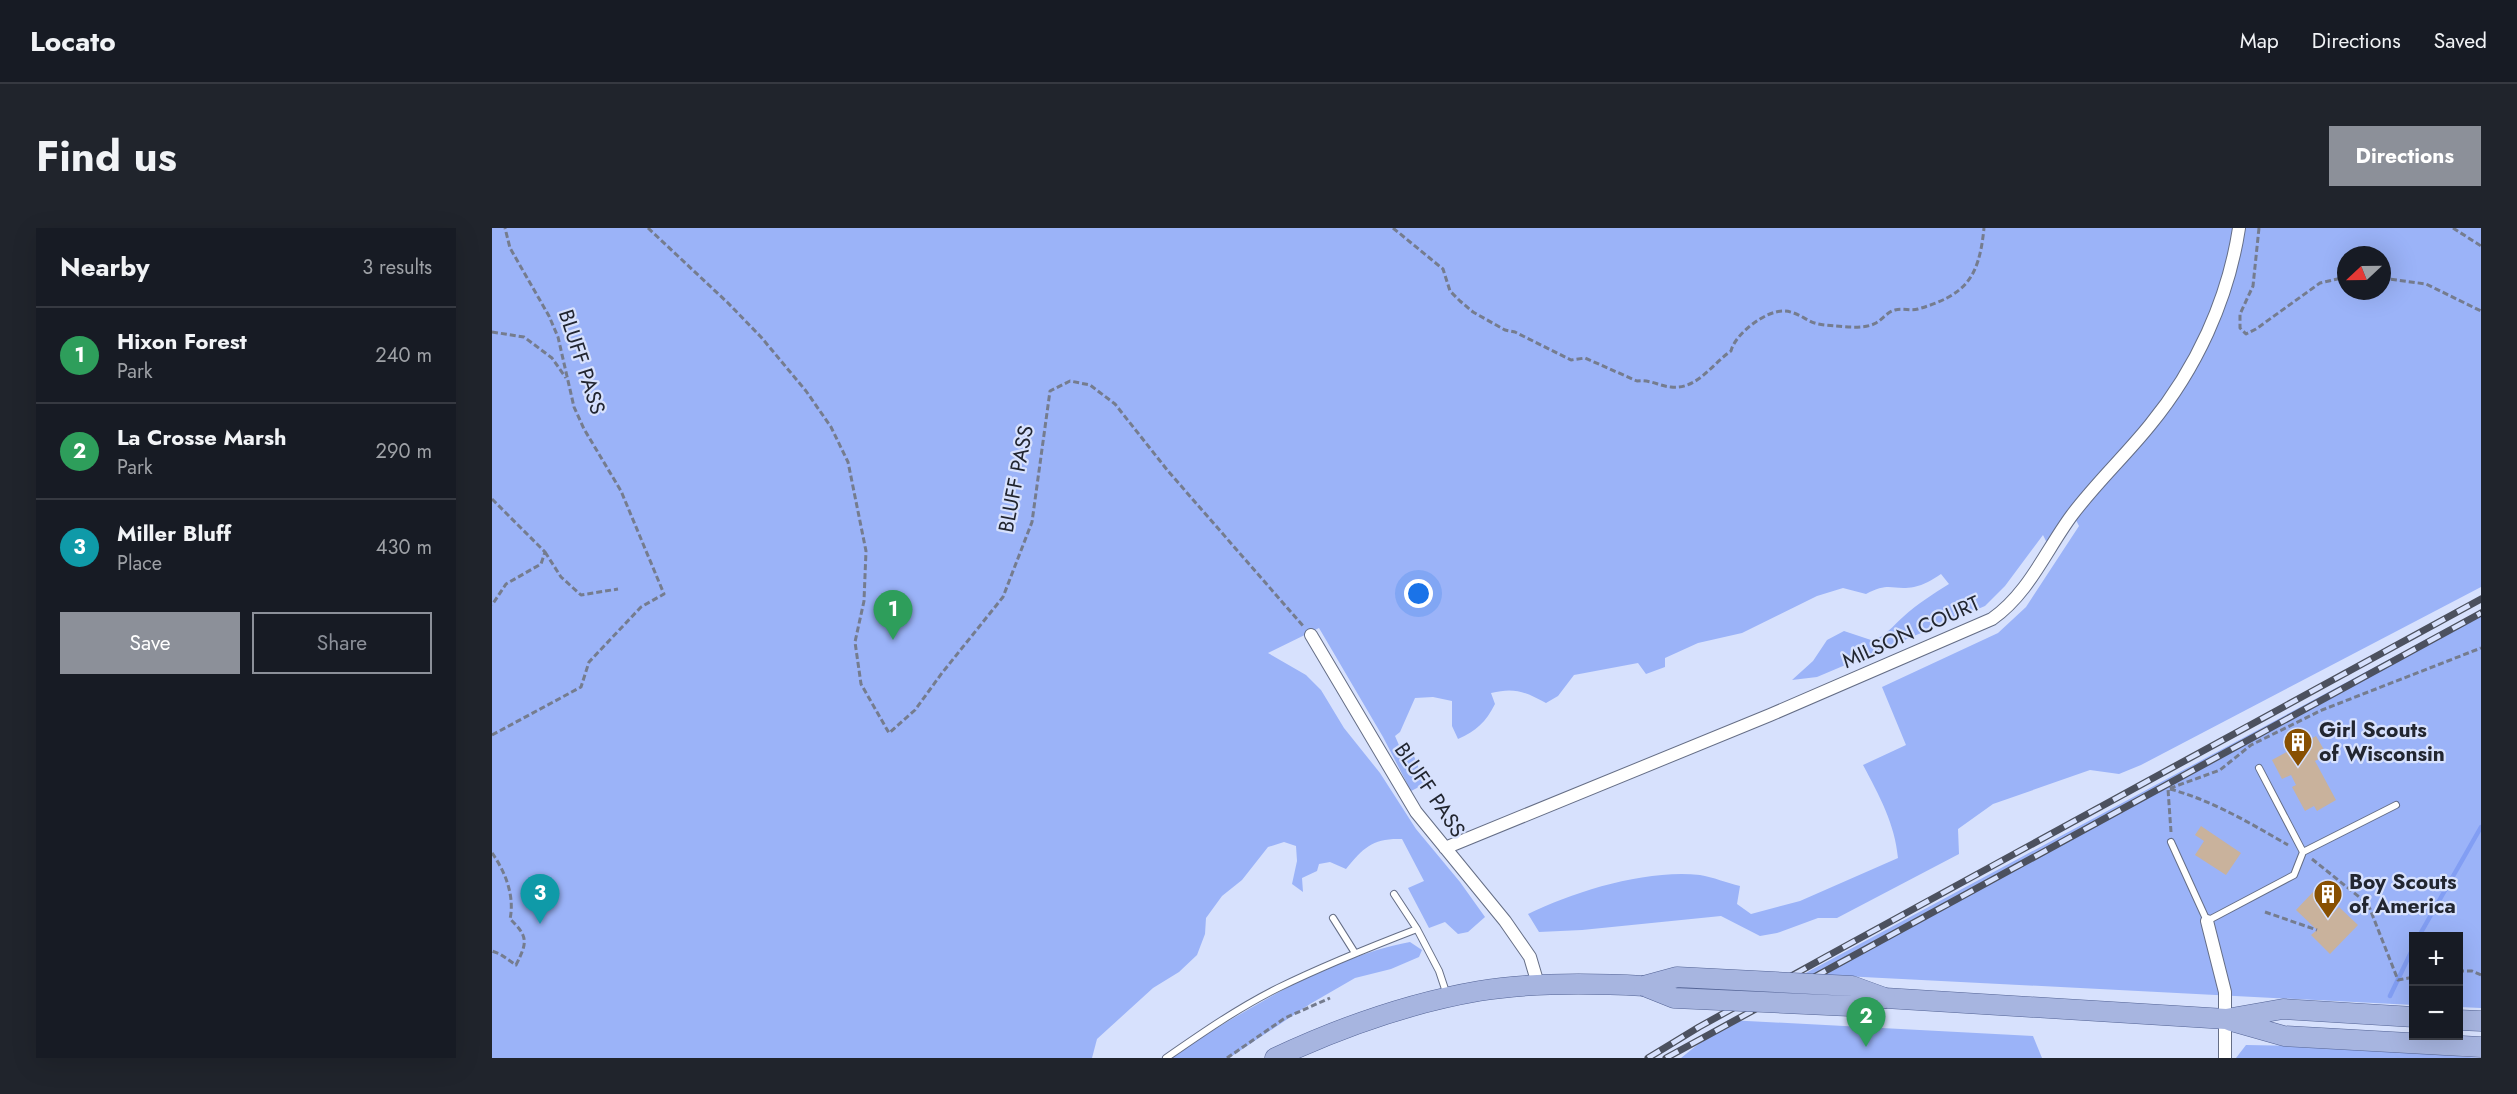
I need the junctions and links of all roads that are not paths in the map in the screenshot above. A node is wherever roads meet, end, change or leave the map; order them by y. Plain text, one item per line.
1 (2239, 228) edge
2 (1311, 635) road end
3 (2259, 768) dead end
4 (2396, 805) dead end
5 (2171, 842) road end
6 (1445, 848) junction
7 (2303, 853) junction
8 (1394, 894) dead end
9 (1333, 918) dead end
10 (2206, 921) junction
11 (1417, 929) junction
12 (1354, 953) junction
13 (1538, 984) junction
14 (1448, 999) junction
15 (2409, 1017) edge
16 (2226, 1019) junction
17 (2463, 1020) edge
18 (2481, 1021) edge
19 (2481, 1047) edge
20 (1166, 1058) edge
21 (1275, 1058) edge
22 (2225, 1058) edge

1 - 6 street, MILSON COURT
2 - 6 street, BLUFF PASS
3 - 7 lane
4 - 7 lane
5 - 10 lane
6 - 13 street, BLUFF PASS
7 - 10 lane
8 - 11 lane
9 - 12 lane
10 - 16 street
11 - 12 lane
11 - 14 lane
12 - 20 lane
13 - 14 main road
13 - 16 main road, bridge
14 - 21 main road
15 - 16 main road
16 - 19 main road
16 - 22 street
17 - 18 main road

